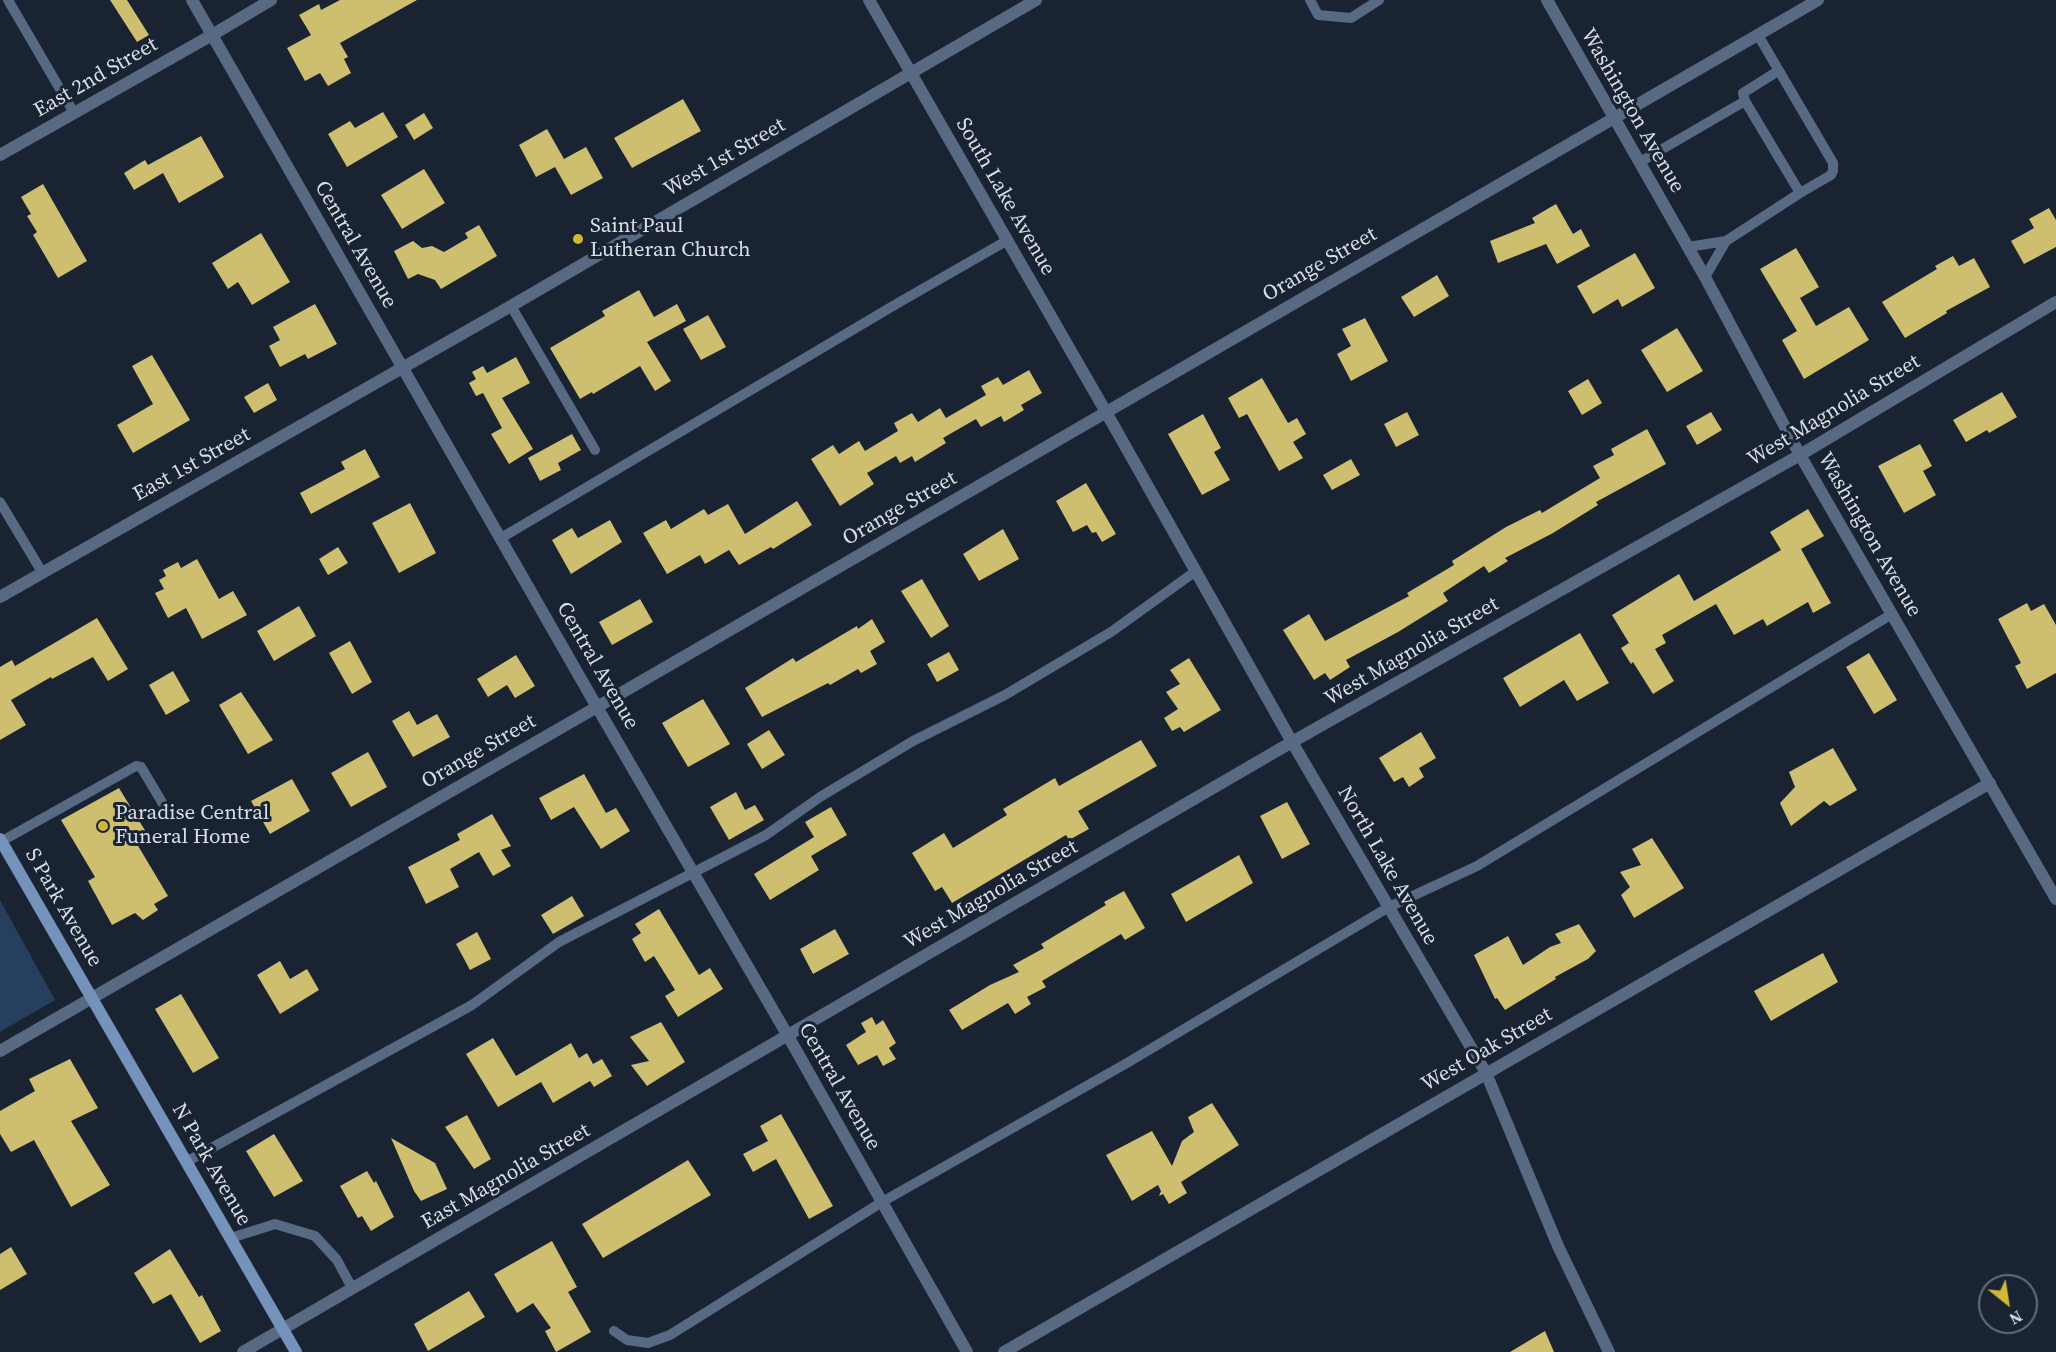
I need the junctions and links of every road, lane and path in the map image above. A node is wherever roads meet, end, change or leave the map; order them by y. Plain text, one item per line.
1 (8, 0) edge
2 (192, 0) edge
3 (271, 0) edge
4 (869, 0) edge
5 (1036, 0) edge
6 (1310, 0) edge
7 (1379, 0) edge
8 (1547, 0) edge
9 (1818, 0) edge
10 (212, 34) junction
11 (1758, 35) junction
12 (1778, 70) junction
13 (911, 72) junction
14 (1745, 101) junction
15 (74, 113) junction
16 (1613, 118) junction
17 (0, 155) edge
18 (1640, 162) junction
19 (1800, 193) junction
20 (1008, 240) junction
21 (1726, 241) junction
22 (1688, 247) junction
23 (1705, 278) junction
24 (2056, 302) edge
25 (511, 306) junction
26 (403, 368) junction
27 (1106, 412) junction
28 (595, 450) dead end
29 (1800, 455) junction
30 (0, 501) edge
31 (501, 537) junction
32 (42, 572) junction
33 (1196, 572) junction
34 (0, 597) edge
35 (1892, 614) junction
36 (597, 707) junction
37 (1292, 742) junction
38 (1990, 783) junction
39 (166, 809) dead end
40 (1, 840) edge
41 (694, 873) junction
42 (2056, 899) edge
43 (1389, 907) junction
44 (91, 997) junction
45 (788, 1036) junction
46 (0, 1051) edge
47 (1486, 1073) junction
48 (186, 1162) junction
49 (882, 1202) junction
50 (231, 1238) junction
51 (352, 1288) junction
52 (283, 1329) junction
53 (614, 1331) dead end
54 (243, 1352) edge
55 (296, 1352) edge
56 (967, 1352) edge
57 (1004, 1352) edge
58 (1609, 1352) edge

1 - 15 lane
2 - 10 street, Central Avenue
3 - 10 street, East 2nd Street
4 - 13 street, South Lake Avenue
5 - 13 street, West 1st Street
6 - 7 lane
8 - 16 street, Washington Avenue
9 - 11 street, Orange Street
10 - 15 street, East 2nd Street
10 - 26 street, Central Avenue
11 - 12 lane
11 - 16 street, Orange Street
12 - 14 lane
12 - 19 lane
13 - 20 street, South Lake Avenue
13 - 25 street, West 1st Street
14 - 18 lane
14 - 19 lane
15 - 17 street, East 2nd Street
16 - 18 street, Washington Avenue
16 - 27 street, Orange Street
18 - 22 street, Washington Avenue
19 - 21 lane
20 - 27 street, South Lake Avenue
20 - 31 lane
21 - 22 lane
21 - 23 lane
22 - 23 street, Washington Avenue
23 - 29 street, Washington Avenue
24 - 29 street, West Magnolia Street
25 - 26 street, West 1st Street
25 - 28 lane
26 - 31 street, Central Avenue
26 - 32 street, East 1st Street
27 - 33 street, North Lake Avenue
27 - 36 street, Orange Street
29 - 35 street, Washington Avenue
29 - 37 street, West Magnolia Street
30 - 32 lane
31 - 36 street, Central Avenue
32 - 34 street, East 1st Street
33 - 37 street, North Lake Avenue
33 - 41 lane
35 - 38 street, Washington Avenue
35 - 43 lane
36 - 41 street, Central Avenue
36 - 44 street, Orange Street
37 - 43 street, North Lake Avenue
37 - 45 street, West Magnolia Street
38 - 42 street, Washington Avenue
38 - 47 street, West Oak Street
39 - 40 lane
40 - 44 main road, S Park Avenue
41 - 45 street, Central Avenue
41 - 48 lane
43 - 47 street, North Lake Avenue
43 - 49 lane
44 - 46 street, Orange Street
44 - 48 main road, N Park Avenue
45 - 49 street, Central Avenue
45 - 51 street, East Magnolia Street
47 - 57 street, West Oak Street
47 - 58 street, North Lake Avenue
48 - 50 main road, N Park Avenue
49 - 53 lane
49 - 56 street, Central Avenue
50 - 51 lane
50 - 52 main road, N Park Avenue
51 - 52 street, East Magnolia Street
52 - 54 street, East Magnolia Street
52 - 55 main road, N Park Avenue

